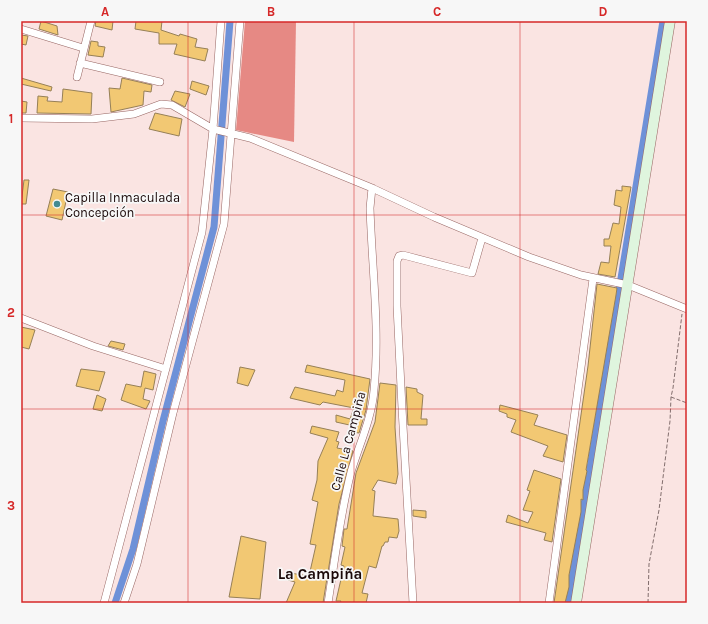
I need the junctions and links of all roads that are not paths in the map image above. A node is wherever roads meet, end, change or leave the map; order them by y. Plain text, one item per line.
1 (91, 21) edge
2 (220, 21) edge
3 (240, 21) edge
4 (670, 21) edge
5 (21, 29) edge
6 (83, 48) junction
7 (80, 63) junction
8 (77, 77) dead end
9 (160, 82) dead end
10 (21, 118) edge
11 (216, 130) junction
12 (230, 133) junction
13 (372, 188) junction
14 (482, 238) junction
15 (593, 279) junction
16 (623, 284) junction
17 (685, 308) edge
18 (21, 318) edge
19 (166, 369) junction
20 (104, 603) edge
21 (124, 603) edge
22 (328, 603) edge
23 (413, 603) edge
24 (549, 603) edge
25 (576, 603) edge

1 - 6 street
2 - 11 street
3 - 12 street
4 - 16 main road
5 - 6 street
6 - 7 street
7 - 8 street
7 - 9 street
10 - 11 street
11 - 12 street
11 - 19 street
12 - 13 street
12 - 21 street
13 - 14 street
13 - 22 street, Calle La Campiña
14 - 15 street
14 - 23 street
15 - 16 street
15 - 24 street
16 - 17 street
16 - 25 main road
18 - 19 street
19 - 20 street

